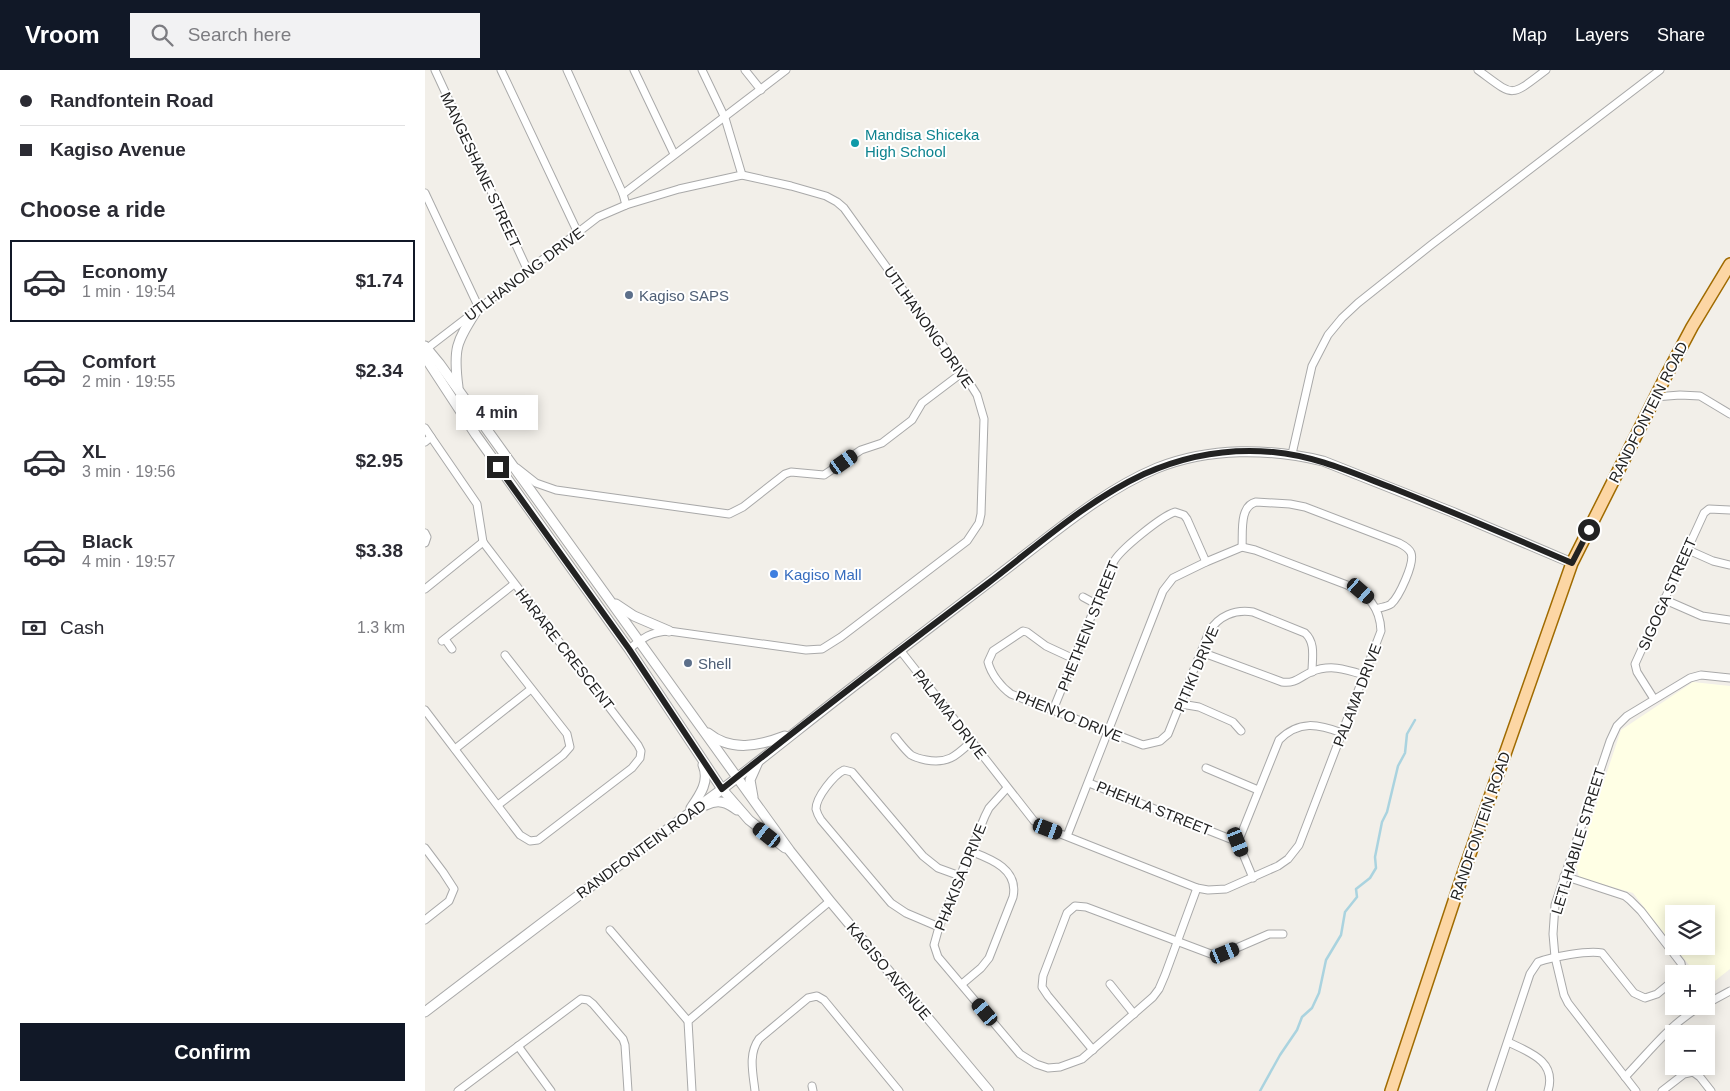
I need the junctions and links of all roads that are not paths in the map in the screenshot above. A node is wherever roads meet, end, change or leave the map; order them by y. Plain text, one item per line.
1 (435, 70) edge
2 (501, 70) edge
3 (567, 70) edge
4 (634, 70) edge
5 (702, 70) edge
6 (745, 70) edge
7 (786, 70) edge
8 (1478, 70) edge
9 (1546, 70) edge
10 (1660, 70) edge
11 (761, 90) junction
12 (725, 118) junction
13 (674, 154) junction
14 (742, 176) junction
15 (425, 193) edge
16 (623, 194) junction
17 (626, 205) junction
18 (578, 232) junction
19 (1730, 264) edge
20 (528, 271) junction
21 (478, 309) junction
22 (426, 350) edge
23 (963, 372) junction
24 (425, 374) edge
25 (440, 382) junction
26 (458, 390) junction
27 (1655, 397) junction
28 (1730, 414) edge
29 (425, 428) edge
30 (428, 439) edge
31 (1292, 454) junction
32 (509, 462) junction
33 (1730, 510) edge
34 (425, 533) edge
35 (483, 542) junction
36 (425, 543) edge
37 (1242, 547) junction
38 (1686, 549) junction
39 (1206, 562) junction
40 (1572, 563) junction
41 (1730, 565) edge
42 (515, 584) junction
43 (425, 589) edge
44 (1083, 597) dead end
45 (1663, 599) junction
46 (609, 600) junction
47 (1096, 604) junction
48 (1376, 609) junction
49 (1730, 620) edge
50 (669, 631) junction
51 (639, 641) junction
52 (452, 649) dead end
53 (629, 649) junction
54 (900, 650) junction
55 (1201, 652) junction
56 (505, 655) dead end
57 (1074, 659) junction
58 (1312, 672) junction
59 (1364, 675) junction
60 (1730, 678) edge
61 (531, 689) junction
62 (1654, 698) junction
63 (1181, 704) junction
64 (425, 710) edge
65 (1053, 710) junction
66 (698, 724) junction
67 (1241, 731) dead end
68 (794, 732) junction
69 (1108, 732) junction
70 (1342, 733) junction
71 (895, 737) dead end
72 (971, 742) junction
73 (1143, 745) joint
74 (455, 749) junction
75 (699, 754) junction
76 (759, 760) junction
77 (1206, 768) dead end
78 (736, 778) junction
79 (1089, 783) junction
80 (1007, 788) junction
81 (722, 789) junction
82 (1258, 790) junction
83 (754, 803) junction
84 (498, 806) junction
85 (689, 813) junction
86 (749, 820) junction
87 (1067, 836) junction
88 (1238, 842) junction
89 (425, 848) edge
90 (790, 850) junction
91 (970, 851) junction
92 (960, 876) junction
93 (1564, 876) junction
94 (1253, 878) junction
95 (1197, 888) junction
96 (830, 901) junction
97 (425, 920) edge
98 (939, 927) junction
99 (610, 930) dead end
100 (1283, 934) dead end
101 (1177, 942) junction
102 (1555, 958) junction
103 (1681, 965) edge
104 (962, 984) junction
105 (1110, 984) dead end
106 (1665, 987) edge
107 (1730, 991) edge
108 (1715, 999) edge
109 (425, 1012) edge
110 (1134, 1014) junction
111 (1688, 1015) edge
112 (688, 1021) junction
113 (1508, 1042) junction
114 (518, 1046) junction
115 (1093, 1050) junction
116 (1625, 1077) junction
117 (458, 1091) edge
118 (551, 1091) edge
119 (628, 1091) edge
120 (692, 1091) edge
121 (755, 1091) edge
122 (899, 1091) edge
123 (989, 1091) edge
124 (1391, 1091) edge
125 (1491, 1091) edge
126 (1548, 1091) edge
127 (1636, 1091) edge
128 (1662, 1091) edge
129 (1711, 1091) edge

1 - 20 street, MANGESHANE STREET
2 - 18 street
3 - 16 street
4 - 13 street
5 - 12 street
6 - 11 street
7 - 11 street
8 - 9 street
10 - 31 street
11 - 12 street
12 - 13 street
12 - 14 street
13 - 16 street
14 - 17 street, UTLHANONG DRIVE
14 - 23 street, UTLHANONG DRIVE
15 - 21 street
16 - 17 street
17 - 18 street, UTLHANONG DRIVE
18 - 20 street, UTLHANONG DRIVE
19 - 27 main road, RANDFONTEIN ROAD
20 - 21 street, UTLHANONG DRIVE
21 - 22 street, UTLHANONG DRIVE
21 - 26 street
22 - 25 street, KAGISO AVENUE
22 - 26 street, KAGISO AVENUE
23 - 32 street
23 - 50 street, UTLHANONG DRIVE
24 - 25 street
25 - 53 street, KAGISO AVENUE
26 - 32 street, KAGISO AVENUE
27 - 28 street
27 - 40 main road, RANDFONTEIN ROAD
29 - 30 street
30 - 35 street
31 - 40 street, RANDFONTEIN ROAD
31 - 54 street, RANDFONTEIN ROAD
32 - 46 street, KAGISO AVENUE
33 - 38 street, SIGOGA STREET
34 - 36 street
35 - 42 street, HARARE CRESCENT
35 - 43 street
37 - 39 street
37 - 48 street
37 - 48 street
38 - 41 street
38 - 45 street, SIGOGA STREET
39 - 47 street, PHETHENI STREET
39 - 69 street
40 - 124 main road, RANDFONTEIN ROAD
42 - 52 street
42 - 84 street, HARARE CRESCENT
44 - 47 street
45 - 49 street
45 - 62 street, SIGOGA STREET
46 - 50 street
46 - 51 street, KAGISO AVENUE
47 - 57 street, PHETHENI STREET
48 - 59 street, PALAMA DRIVE
50 - 51 street, UTLHANONG DRIVE
51 - 53 street, UTLHANONG DRIVE
51 - 66 street, KAGISO AVENUE
53 - 75 street, KAGISO AVENUE
54 - 68 street, RANDFONTEIN ROAD
54 - 72 street, PALAMA DRIVE
55 - 58 street
55 - 58 street, PITIKI DRIVE
55 - 63 street, PITIKI DRIVE
56 - 61 street
57 - 65 street, PHETHENI STREET
57 - 65 street, PHENYO DRIVE
58 - 59 street
59 - 70 street, PALAMA DRIVE
60 - 62 street, LETLHABILE STREET
61 - 74 street
61 - 84 street
62 - 93 street, LETLHABILE STREET
63 - 67 street
63 - 73 street, PITIKI DRIVE
64 - 74 street
65 - 69 street, PHENYO DRIVE
66 - 68 street
66 - 78 street, KAGISO AVENUE
68 - 76 street, RANDFONTEIN ROAD
69 - 73 street, PHENYO DRIVE
69 - 79 street
70 - 82 street
70 - 94 street, PALAMA DRIVE
71 - 72 street
72 - 80 street, PALAMA DRIVE
74 - 84 street
75 - 81 street, KAGISO AVENUE
75 - 85 street
76 - 78 street, RANDFONTEIN ROAD
76 - 83 street
77 - 82 street
78 - 81 street, RANDFONTEIN ROAD
78 - 83 street, KAGISO AVENUE
79 - 87 street
79 - 88 street, PHEHLA STREET
80 - 87 street, PALAMA DRIVE
80 - 91 street, PHAKISA DRIVE
81 - 85 street, RANDFONTEIN ROAD
81 - 86 street, KAGISO AVENUE
82 - 88 street
83 - 90 street, KAGISO AVENUE
85 - 86 street
85 - 109 street, RANDFONTEIN ROAD
86 - 90 street, KAGISO AVENUE
87 - 95 street, PALAMA DRIVE
88 - 94 street
89 - 97 street
90 - 96 street, KAGISO AVENUE
91 - 92 street, PHAKISA DRIVE
91 - 104 street
92 - 98 street, PHAKISA DRIVE
92 - 98 street
93 - 102 street, LETLHABILE STREET
93 - 103 street
94 - 95 street, PALAMA DRIVE
95 - 101 street, PHAKISA DRIVE
96 - 112 street
96 - 123 street, KAGISO AVENUE
98 - 104 street, PHAKISA DRIVE
99 - 112 street
100 - 101 street
101 - 110 street, PHAKISA DRIVE
101 - 115 street
102 - 106 street
102 - 113 street
102 - 116 street, LETLHABILE STREET
104 - 115 street, PHAKISA DRIVE
105 - 110 street
107 - 108 street
110 - 115 street, PHAKISA DRIVE
111 - 116 street
112 - 120 street
113 - 125 street
113 - 126 street
114 - 117 street
114 - 118 street
114 - 119 street
116 - 127 street, LETLHABILE STREET
121 - 122 street
128 - 129 street

